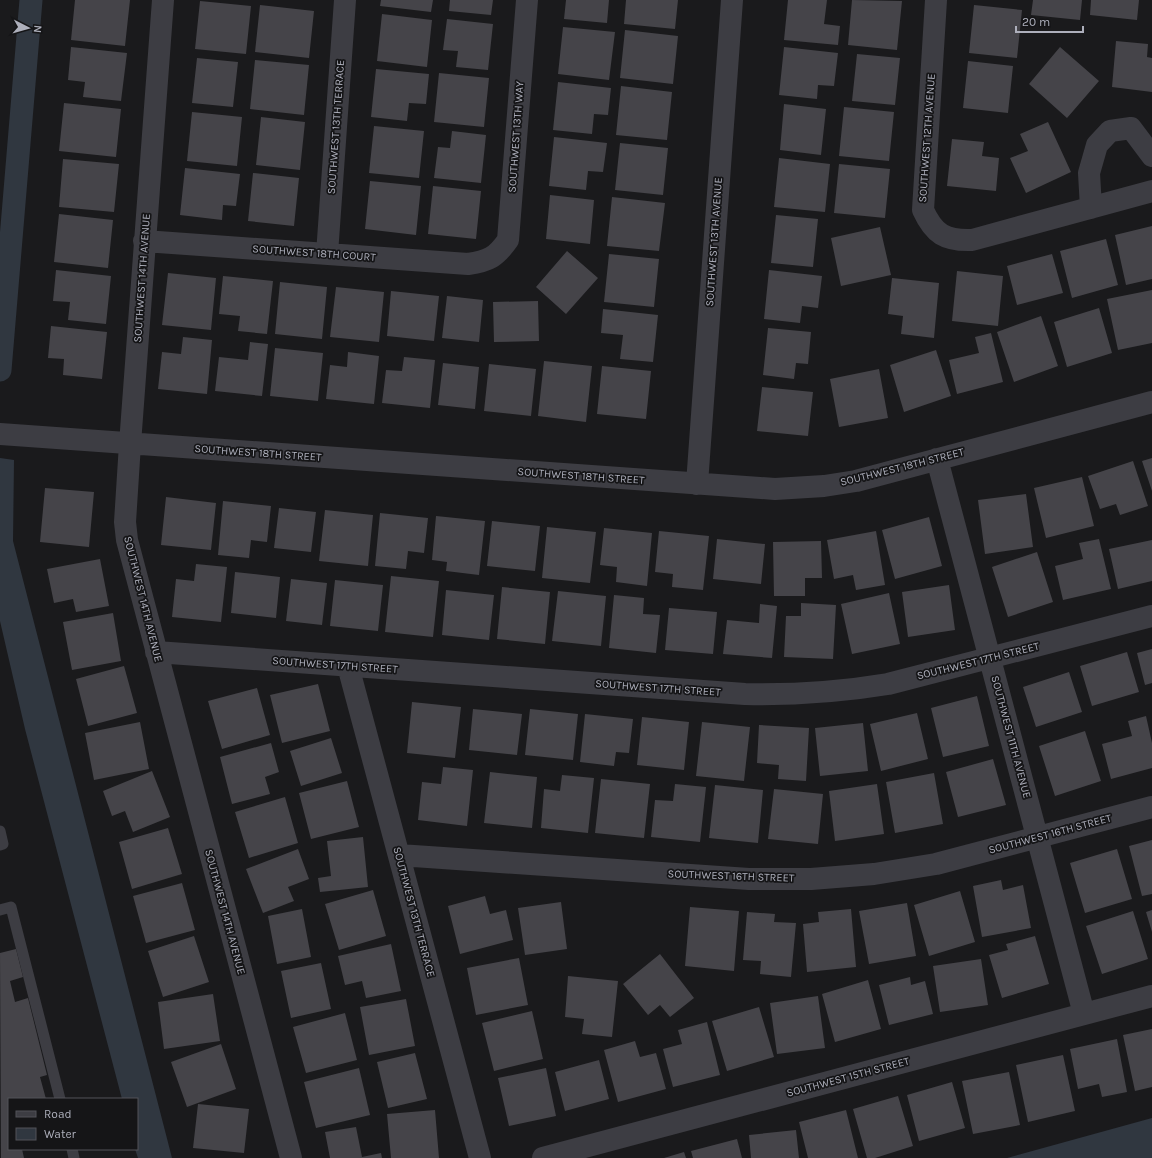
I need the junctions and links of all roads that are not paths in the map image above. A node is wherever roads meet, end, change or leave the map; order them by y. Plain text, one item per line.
1 (163, 0) edge
2 (345, 0) edge
3 (527, 0) edge
4 (732, 0) edge
5 (936, 0) edge
6 (1152, 156) edge
7 (1152, 191) edge
8 (1091, 208) junction
9 (144, 241) junction
10 (327, 254) junction
11 (484, 262) joint
12 (1152, 402) edge
13 (0, 434) edge
14 (130, 444) junction
15 (937, 459) junction
16 (697, 484) junction
17 (1152, 616) edge
18 (156, 652) junction
19 (990, 659) junction
20 (348, 666) junction
21 (1152, 807) edge
22 (0, 831) edge
23 (1038, 838) junction
24 (0, 845) edge
25 (399, 855) junction
26 (0, 910) edge
27 (1152, 996) edge
28 (1084, 1014) junction
29 (60, 1098) edge
30 (291, 1158) edge
31 (480, 1158) edge
32 (543, 1158) edge

1 - 9 street, SOUTHWEST 14TH AVENUE
2 - 10 street, SOUTHWEST 13TH TERRACE
3 - 11 street, SOUTHWEST 13TH WAY
4 - 16 street, SOUTHWEST 13TH AVENUE
5 - 8 street, SOUTHWEST 12TH AVENUE
6 - 8 street
7 - 8 street
9 - 10 street, SOUTHWEST 18TH COURT
9 - 14 street, SOUTHWEST 14TH AVENUE
10 - 11 street, SOUTHWEST 18TH COURT
12 - 15 street, SOUTHWEST 18TH STREET
13 - 14 street, SOUTHWEST 18TH STREET
14 - 16 street, SOUTHWEST 18TH STREET
14 - 18 street, SOUTHWEST 14TH AVENUE
15 - 16 street, SOUTHWEST 18TH STREET
15 - 19 street, SOUTHWEST 11TH AVENUE
17 - 19 street, SOUTHWEST 17TH STREET
18 - 20 street, SOUTHWEST 17TH STREET
18 - 30 street, SOUTHWEST 14TH AVENUE
19 - 20 street, SOUTHWEST 17TH STREET
19 - 23 street, SOUTHWEST 11TH AVENUE
20 - 25 street, SOUTHWEST 13TH TERRACE
21 - 23 street, SOUTHWEST 16TH STREET
22 - 24 lane
23 - 25 street, SOUTHWEST 16TH STREET
23 - 28 street, SOUTHWEST 11TH AVENUE
25 - 31 street, SOUTHWEST 13TH TERRACE
26 - 29 lane
27 - 28 street, SOUTHWEST 15TH STREET
28 - 32 street, SOUTHWEST 15TH STREET

